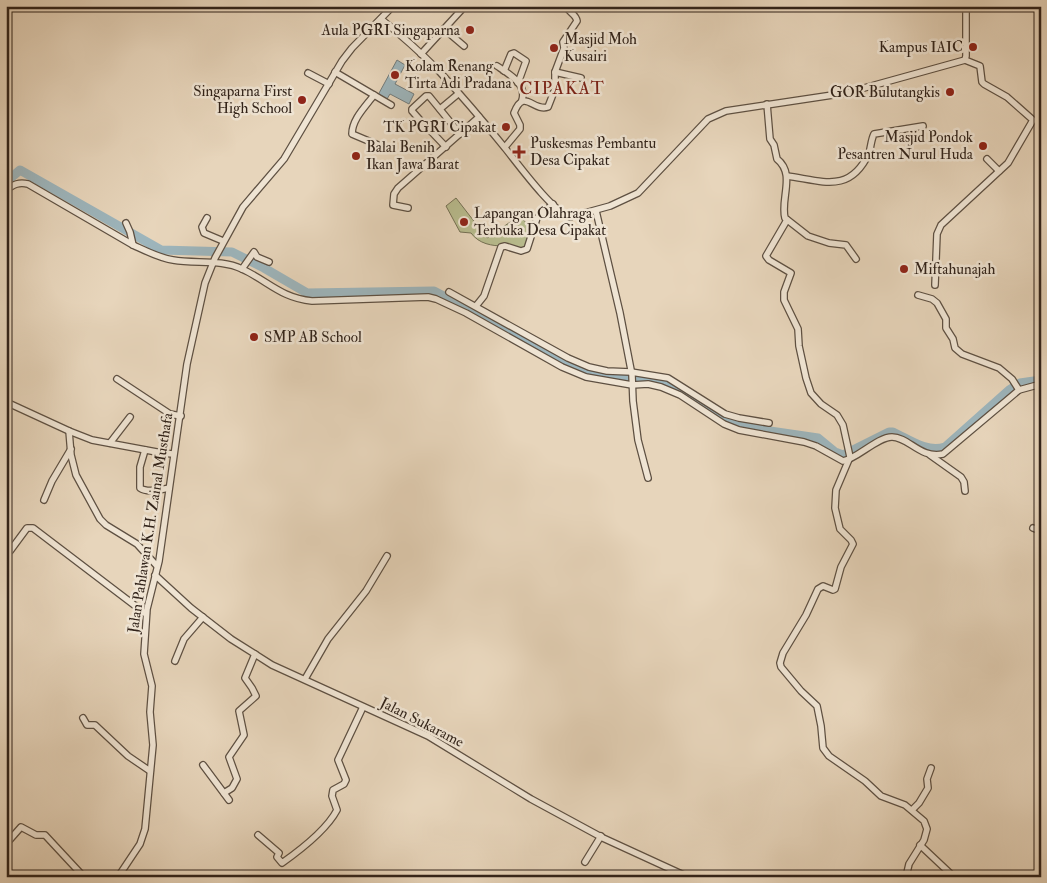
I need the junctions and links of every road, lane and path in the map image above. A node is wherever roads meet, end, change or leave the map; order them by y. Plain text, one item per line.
1 (393, 6) edge
2 (465, 6) edge
3 (566, 6) edge
4 (968, 6) edge
5 (381, 19) junction
6 (444, 29) junction
7 (464, 46) dead end
8 (421, 54) junction
9 (966, 58) junction
10 (497, 66) dead end
11 (504, 71) junction
12 (308, 72) dead end
13 (335, 72) junction
14 (556, 72) junction
15 (581, 78) dead end
16 (518, 82) junction
17 (329, 84) junction
18 (374, 94) junction
19 (458, 94) junction
20 (522, 100) junction
21 (391, 105) dead end
22 (764, 105) junction
23 (440, 109) junction
24 (479, 117) junction
25 (420, 120) dead end
26 (426, 126) dead end
27 (923, 126) dead end
28 (460, 134) junction
29 (378, 145) dead end
30 (446, 147) junction
31 (504, 147) junction
32 (987, 159) dead end
33 (999, 170) junction
34 (787, 176) junction
35 (6, 190) edge
36 (552, 204) junction
37 (408, 208) dead end
38 (596, 211) junction
39 (207, 218) dead end
40 (787, 220) junction
41 (126, 223) dead end
42 (132, 243) junction
43 (222, 243) junction
44 (856, 259) dead end
45 (214, 260) junction
46 (269, 262) dead end
47 (244, 266) junction
48 (935, 285) dead end
49 (449, 292) dead end
50 (918, 295) dead end
51 (472, 305) junction
52 (466, 312) junction
53 (632, 378) junction
54 (117, 379) dead end
55 (1041, 384) edge
56 (1017, 387) junction
57 (6, 402) edge
58 (180, 416) junction
59 (130, 417) dead end
60 (769, 423) dead end
61 (69, 431) junction
62 (110, 443) junction
63 (71, 449) junction
64 (145, 450) junction
65 (173, 454) junction
66 (849, 455) junction
67 (930, 455) junction
68 (648, 478) dead end
69 (170, 488) junction
70 (964, 491) dead end
71 (44, 500) dead end
72 (1033, 528) dead end
73 (1041, 531) edge
74 (7, 552) edge
75 (387, 556) dead end
76 (158, 566) junction
77 (155, 575) junction
78 (146, 614) junction
79 (203, 617) junction
80 (255, 654) junction
81 (175, 661) dead end
82 (305, 679) junction
83 (363, 706) junction
84 (83, 718) dead end
85 (203, 765) dead end
86 (931, 768) dead end
87 (150, 771) junction
88 (224, 793) junction
89 (229, 800) dead end
90 (912, 810) junction
91 (258, 835) dead end
92 (601, 836) junction
93 (6, 844) edge
94 (920, 845) junction
95 (585, 862) dead end
96 (84, 877) edge
97 (118, 877) edge
98 (688, 877) edge
99 (906, 877) edge
100 (954, 877) edge

1 - 5 street, Jalan Pahlawan K.H. Zainal Musthafa
2 - 6 street
3 - 14 street
4 - 9 street
5 - 8 street
5 - 13 street, Jalan Pahlawan K.H. Zainal Musthafa
6 - 7 street
6 - 8 street
8 - 19 street
9 - 22 street
9 - 33 street
10 - 11 street
11 - 16 street
11 - 16 street
12 - 17 street
13 - 17 street, Jalan Pahlawan K.H. Zainal Musthafa
13 - 18 street
14 - 15 street
14 - 20 street
16 - 20 street
17 - 43 street, Jalan Pahlawan K.H. Zainal Musthafa
18 - 21 street
18 - 29 street
19 - 23 street
19 - 24 street
20 - 31 street
22 - 34 street
22 - 38 street
23 - 25 street
23 - 28 street
24 - 28 street
24 - 31 street
26 - 30 street
27 - 34 street
28 - 30 street
30 - 37 street
31 - 36 street
32 - 33 street
33 - 48 street
34 - 40 street
35 - 42 street
36 - 38 street
36 - 51 street
38 - 53 street
39 - 43 street
40 - 44 street
40 - 66 street
41 - 42 street
42 - 45 street
43 - 45 street, Jalan Pahlawan K.H. Zainal Musthafa
45 - 47 street
45 - 58 street, Jalan Pahlawan K.H. Zainal Musthafa
46 - 47 street
47 - 52 street
49 - 51 street
50 - 56 street
51 - 52 street
51 - 53 street
52 - 53 street
53 - 60 street
53 - 66 street
53 - 68 street
54 - 58 street
55 - 56 street
56 - 67 street
57 - 61 street
58 - 65 street, Jalan Pahlawan K.H. Zainal Musthafa
59 - 62 street
61 - 62 street
61 - 63 street
62 - 64 street
63 - 71 street
63 - 76 street
64 - 65 street
64 - 69 street
65 - 69 street, Jalan Pahlawan K.H. Zainal Musthafa
66 - 67 street
66 - 90 street
67 - 70 street
69 - 76 street, Jalan Pahlawan K.H. Zainal Musthafa
72 - 73 street
74 - 78 street
75 - 82 street
76 - 77 street, Jalan Pahlawan K.H. Zainal Musthafa
77 - 78 street, Jalan Pahlawan K.H. Zainal Musthafa
77 - 79 street, Jalan Sukarame
78 - 87 street, Jalan Pahlawan K.H. Zainal Musthafa
79 - 80 street, Jalan Sukarame
79 - 81 street
80 - 82 street, Jalan Sukarame
80 - 88 street
82 - 83 street, Jalan Sukarame
83 - 91 street
83 - 92 street, Jalan Sukarame
84 - 87 street
85 - 88 street
86 - 90 street
87 - 97 street, Jalan Pahlawan K.H. Zainal Musthafa
88 - 89 street
90 - 94 street
92 - 95 street
92 - 98 street, Jalan Sukarame
93 - 96 street
94 - 99 street
94 - 100 street

